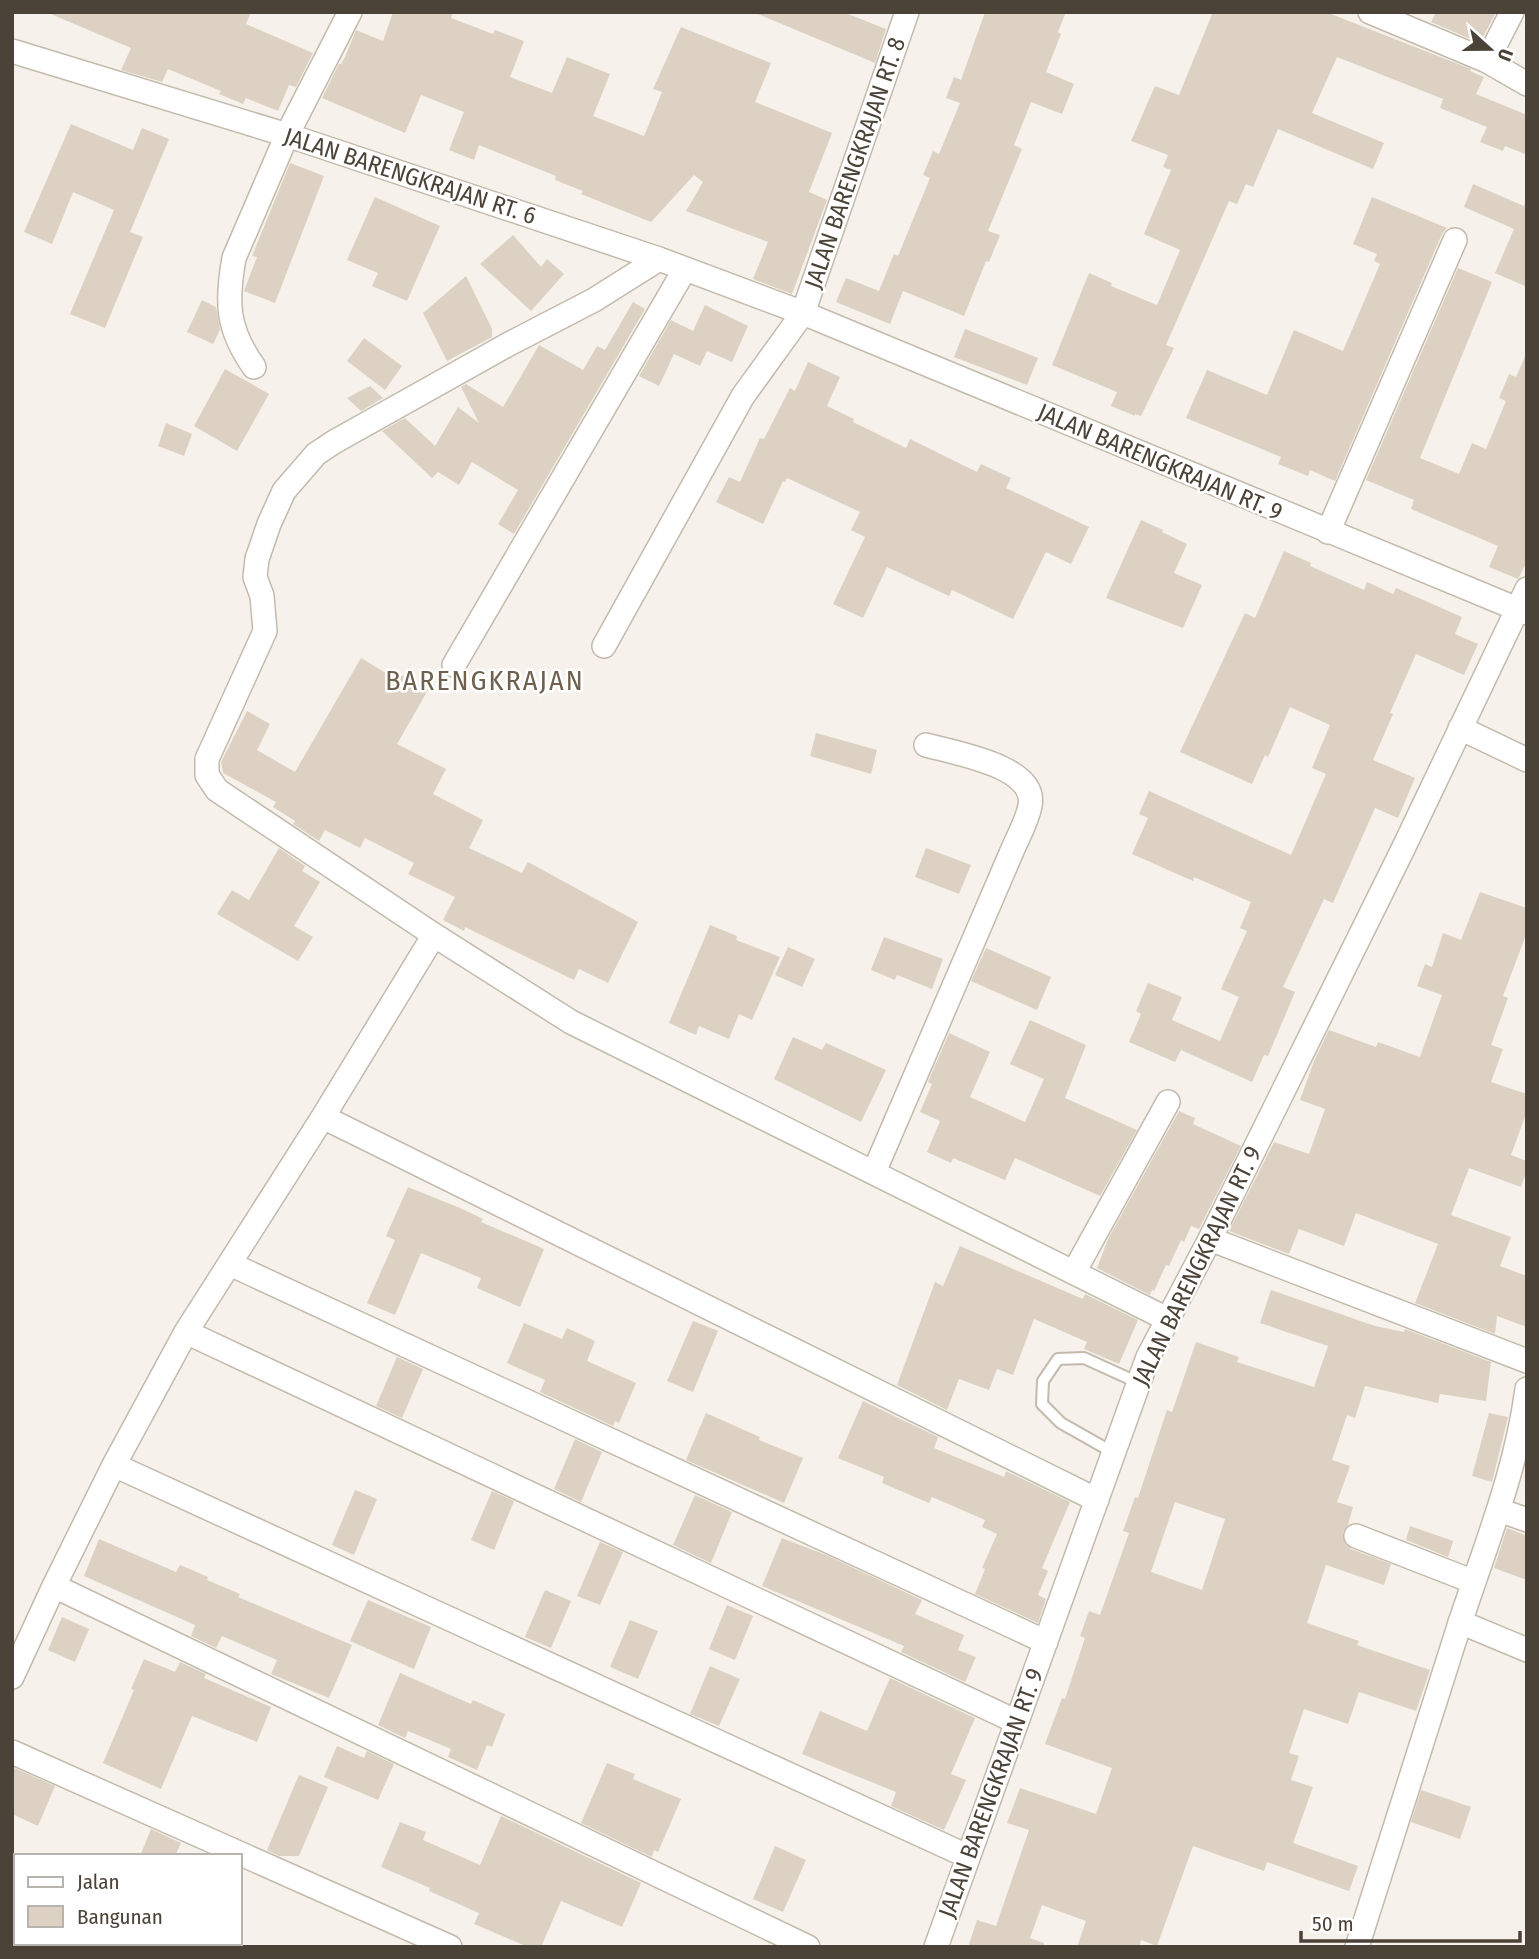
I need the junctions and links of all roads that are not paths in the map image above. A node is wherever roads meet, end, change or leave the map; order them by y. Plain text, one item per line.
1 (350, 12) edge
2 (907, 12) edge
3 (1370, 12) edge
4 (1512, 12) edge
5 (12, 51) edge
6 (1487, 61) junction
7 (1527, 84) edge
8 (287, 135) junction
9 (1455, 240) dead end
10 (659, 259) junction
11 (685, 269) junction
12 (803, 313) junction
13 (254, 367) dead end
14 (1328, 532) junction
15 (1523, 604) edge
16 (604, 646) dead end
17 (454, 665) dead end
18 (1460, 727) junction
19 (926, 745) dead end
20 (1527, 760) edge
21 (434, 935) junction
22 (1167, 1102) dead end
23 (323, 1116) junction
24 (874, 1172) junction
25 (1210, 1238) junction
26 (230, 1264) junction
27 (1074, 1272) junction
28 (1167, 1318) junction
29 (186, 1332) junction
30 (1527, 1361) edge
31 (1139, 1383) junction
32 (1527, 1389) edge
33 (1114, 1453) junction
34 (114, 1465) junction
35 (1097, 1500) junction
36 (1499, 1510) junction
37 (1527, 1520) edge
38 (1356, 1536) dead end
39 (1474, 1582) junction
40 (54, 1586) junction
41 (1460, 1622) junction
42 (1046, 1642) junction
43 (1527, 1650) edge
44 (12, 1677) edge
45 (1017, 1722) junction
46 (12, 1752) edge
47 (241, 1854) edge
48 (242, 1854) edge
49 (967, 1856) junction
50 (450, 1947) edge
51 (808, 1947) edge
52 (936, 1947) edge
53 (1357, 1947) edge

1 - 8 street
2 - 12 street, JALAN BARENGKRAJAN RT. 8
3 - 6 street
4 - 6 street
5 - 8 street, JALAN BARENGKRAJAN RT. 6
6 - 7 street
8 - 10 street, JALAN BARENGKRAJAN RT. 6
8 - 13 street
9 - 14 street
10 - 11 street, JALAN BARENGKRAJAN RT. 6
10 - 21 street
11 - 12 street, JALAN BARENGKRAJAN RT. 6
11 - 17 street
12 - 14 street, JALAN BARENGKRAJAN RT. 9
12 - 16 street, JALAN BARENGKRAJAN RT. 8
14 - 15 street, JALAN BARENGKRAJAN RT. 9
15 - 18 street, JALAN BARENGKRAJAN RT. 9
18 - 20 street
18 - 25 street, JALAN BARENGKRAJAN RT. 9
19 - 24 street
21 - 23 street
21 - 24 street
22 - 27 street
23 - 26 street
23 - 35 street
24 - 27 street
25 - 28 street, JALAN BARENGKRAJAN RT. 9
25 - 30 street
26 - 29 street
26 - 42 street
27 - 28 street
28 - 31 street, JALAN BARENGKRAJAN RT. 9
29 - 34 street
29 - 45 street
31 - 33 street, JALAN BARENGKRAJAN RT. 9
31 - 33 lane
32 - 36 street
33 - 35 street, JALAN BARENGKRAJAN RT. 9
34 - 40 street
34 - 49 street
35 - 42 street, JALAN BARENGKRAJAN RT. 9
36 - 37 street
36 - 39 street
38 - 39 street
39 - 41 street
40 - 44 street
40 - 51 street
41 - 43 street
41 - 53 street
42 - 45 street, JALAN BARENGKRAJAN RT. 9
45 - 49 street, JALAN BARENGKRAJAN RT. 9
46 - 47 street
48 - 50 street
49 - 52 street, JALAN BARENGKRAJAN RT. 9

